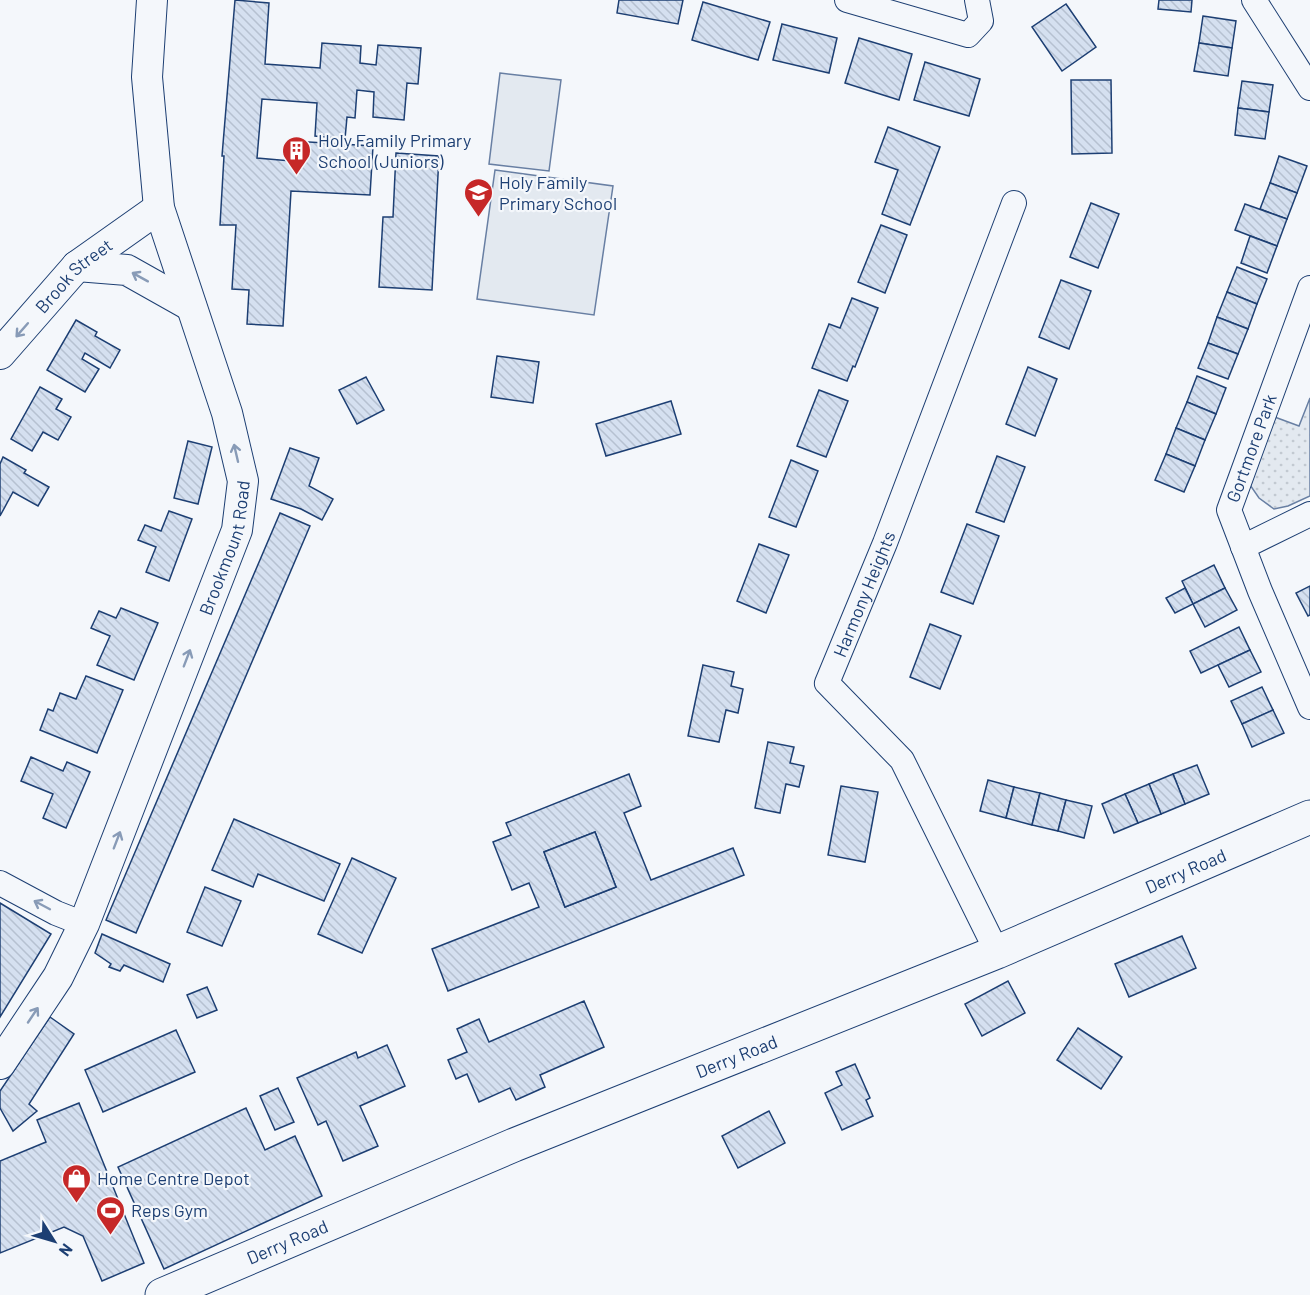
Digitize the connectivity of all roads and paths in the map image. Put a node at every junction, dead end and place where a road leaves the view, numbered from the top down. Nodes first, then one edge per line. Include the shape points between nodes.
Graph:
1 (152, 0) edge
2 (847, 0) edge
3 (977, 0) edge
4 (1254, 0) edge
5 (1310, 88) edge
6 (1014, 203) dead end
7 (159, 208) junction
8 (77, 266) junction
9 (1310, 288) edge
10 (191, 306) junction
11 (0, 354) edge
12 (1310, 514) edge
13 (1243, 547) junction
14 (1310, 707) edge
15 (1310, 817) edge
16 (0, 883) edge
17 (84, 924) junction
18 (997, 952) junction
19 (0, 1064) edge
20 (162, 1295) edge

1 - 7 street, Brookmount Road via 147,77
2 - 3 street via 968,35 981,21
4 - 5 street
6 - 18 street, Harmony Heights via 885,543 827,683 902,760
7 - 8 street, Brook Street
7 - 10 street, Brookmount Road
10 -> 8 street via 127,270
8 -> 11 street, Brook Street
9 - 13 street, Gortmore Park via 1229,510
17 -> 10 street, Brookmount Road via 237,530 243,481 227,413
12 - 13 street
13 - 14 street, Gortmore Park
15 - 18 main road, Derry Road
17 -> 16 street
19 -> 17 street, Brookmount Road via 58,977
18 - 20 main road, Derry Road via 514,1145

